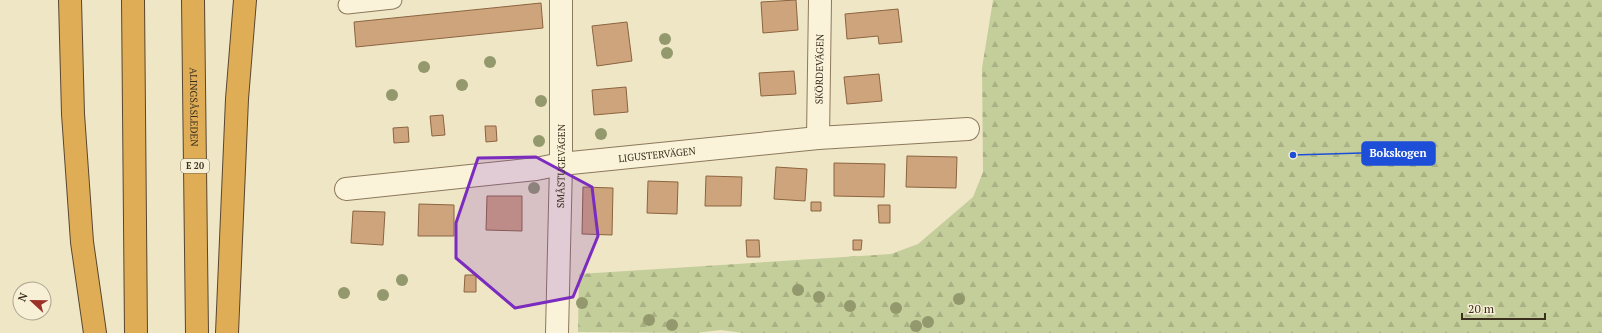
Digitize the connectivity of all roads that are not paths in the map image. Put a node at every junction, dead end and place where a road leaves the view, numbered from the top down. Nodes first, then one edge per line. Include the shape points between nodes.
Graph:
1 (70, 0) edge
2 (133, 0) edge
3 (193, 0) edge
4 (245, 0) edge
5 (393, 0) edge
6 (561, 0) edge
7 (820, 0) edge
8 (347, 5) dead end
9 (968, 129) dead end
10 (818, 138) junction
11 (561, 164) junction
12 (346, 189) dead end
13 (95, 333) edge
14 (136, 333) edge
15 (197, 333) edge
16 (227, 333) edge
17 (557, 333) edge

1 - 13 highway via 73,114 82,242
2 - 14 highway
3 - 15 highway, ALINGSÅSLEDEN / E 20
4 - 16 highway via 237,99
5 - 8 lane
6 - 11 street, SMÅSTUGEVÄGEN
7 - 10 street, SKÖRDEVÄGEN
9 - 10 street, LIGUSTERVÄGEN
10 - 11 street, LIGUSTERVÄGEN
11 - 12 street, LIGUSTERVÄGEN via 536,169
11 - 17 street, SMÅSTUGEVÄGEN

